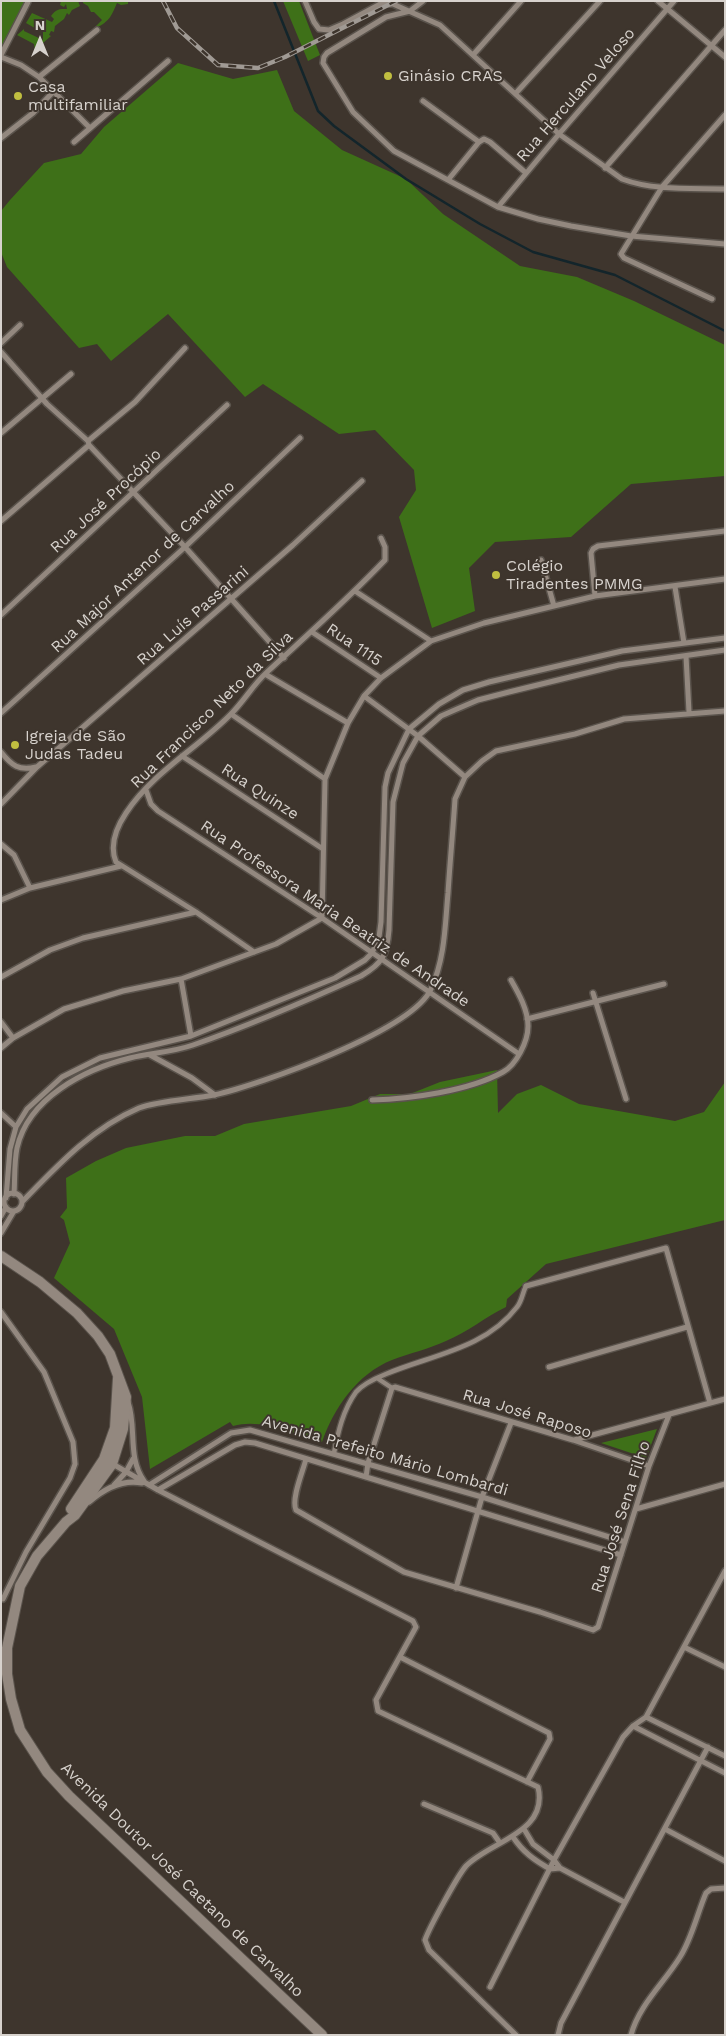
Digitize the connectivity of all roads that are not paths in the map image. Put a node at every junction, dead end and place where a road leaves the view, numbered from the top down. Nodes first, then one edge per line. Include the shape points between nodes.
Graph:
1 (305, 1) edge
2 (423, 1) edge
3 (521, 1) edge
4 (600, 1) edge
5 (658, 1) edge
6 (674, 1) edge
7 (28, 2) edge
8 (384, 3) edge
9 (667, 9) junction
10 (410, 11) junction
11 (97, 30) dead end
12 (725, 30) edge
13 (711, 45) junction
14 (473, 55) junction
15 (1, 56) edge
16 (725, 57) edge
17 (168, 61) dead end
18 (39, 77) junction
19 (54, 91) junction
20 (516, 93) junction
21 (423, 101) dead end
22 (725, 115) edge
23 (89, 128) junction
24 (559, 134) junction
25 (1, 138) edge
26 (74, 142) dead end
27 (479, 142) junction
28 (605, 168) junction
29 (526, 174) junction
30 (448, 180) junction
31 (662, 187) junction
32 (725, 189) edge
33 (498, 207) junction
34 (631, 236) junction
35 (725, 244) edge
36 (712, 299) dead end
37 (20, 325) dead end
38 (1, 343) edge
39 (185, 348) dead end
40 (1, 352) edge
41 (70, 374) dead end
42 (41, 397) junction
43 (227, 405) dead end
44 (1, 432) edge
45 (300, 438) dead end
46 (89, 443) junction
47 (362, 481) dead end
48 (133, 493) junction
49 (1, 521) edge
50 (725, 531) edge
51 (381, 538) dead end
52 (185, 547) junction
53 (541, 560) dead end
54 (725, 579) edge
55 (675, 587) junction
56 (354, 591) junction
57 (595, 596) junction
58 (232, 599) junction
59 (554, 606) junction
60 (1, 615) edge
61 (312, 632) junction
62 (725, 638) edge
63 (431, 641) junction
64 (684, 643) junction
65 (725, 650) edge
66 (686, 656) junction
67 (284, 658) junction
68 (265, 674) junction
69 (381, 678) junction
70 (364, 696) junction
71 (725, 711) edge
72 (690, 712) junction
73 (1, 713) edge
74 (231, 714) junction
75 (348, 723) junction
76 (408, 729) junction
77 (418, 736) junction
78 (1, 752) edge
79 (182, 756) junction
80 (36, 767) junction
81 (465, 777) junction
82 (325, 778) junction
83 (146, 790) junction
84 (1, 804) edge
85 (1, 844) edge
86 (323, 849) junction
87 (121, 866) junction
88 (30, 888) junction
89 (1, 900) edge
90 (196, 912) junction
91 (322, 918) junction
92 (254, 952) junction
93 (372, 953) junction
94 (382, 960) junction
95 (1, 977) edge
96 (181, 979) junction
97 (511, 980) dead end
98 (664, 984) dead end
99 (430, 992) junction
100 (593, 993) dead end
101 (595, 1001) junction
102 (527, 1019) junction
103 (1, 1022) edge
104 (191, 1036) junction
105 (13, 1038) junction
106 (1, 1048) edge
107 (150, 1054) junction
108 (519, 1054) junction
109 (215, 1095) junction
110 (626, 1099) dead end
111 (372, 1100) dead end
112 (1, 1113) edge
113 (16, 1127) junction
114 (14, 1194) junction
115 (6, 1198) junction
116 (22, 1202) junction
117 (6, 1207) junction
118 (14, 1211) junction
119 (1, 1216) edge
120 (1, 1233) edge
121 (1, 1256) edge
122 (526, 1286) joint
123 (1, 1312) edge
124 (687, 1327) junction
125 (549, 1367) dead end
126 (118, 1375) junction
127 (378, 1378) junction
128 (392, 1388) junction
129 (126, 1397) junction
130 (725, 1400) edge
131 (710, 1403) junction
132 (669, 1415) junction
133 (511, 1422) junction
134 (231, 1433) junction
135 (573, 1440) junction
136 (235, 1445) junction
137 (334, 1453) junction
138 (133, 1459) junction
139 (306, 1459) junction
140 (108, 1461) junction
141 (368, 1463) junction
142 (648, 1466) junction
143 (126, 1472) junction
144 (366, 1477) junction
145 (147, 1484) junction
146 (725, 1484) edge
147 (113, 1486) junction
148 (158, 1490) junction
149 (482, 1497) junction
150 (636, 1509) junction
151 (478, 1511) junction
152 (75, 1515) junction
153 (66, 1522) junction
154 (625, 1542) junction
155 (621, 1555) junction
156 (724, 1572) edge
157 (20, 1586) junction
158 (456, 1588) junction
159 (2, 1601) edge
160 (684, 1647) junction
161 (400, 1657) junction
162 (725, 1667) edge
163 (646, 1717) junction
164 (634, 1726) junction
165 (708, 1747) junction
166 (725, 1756) edge
167 (701, 1760) junction
168 (725, 1773) edge
169 (527, 1782) junction
170 (424, 1804) dead end
171 (524, 1829) junction
172 (665, 1830) junction
173 (512, 1836) junction
174 (500, 1843) junction
175 (554, 1860) junction
176 (725, 1861) edge
177 (560, 1868) junction
178 (550, 1869) junction
179 (725, 1888) edge
180 (624, 1902) junction
181 (490, 1987) dead end
182 (322, 2035) edge
183 (516, 2035) edge
184 (558, 2035) edge
185 (631, 2035) edge

1 - 8 street via 319,28 330,30
2 - 10 street
3 - 14 street
4 - 20 street
5 - 9 street
6 - 9 street, Rua Herculano Veloso
7 - 15 street
8 - 10 street
9 - 13 street
9 - 24 street, Rua Herculano Veloso
10 - 14 street via 440,25
10 - 30 street via 386,18 327,53 323,62 352,112 374,133 394,151
11 - 18 street
12 - 13 street
13 - 16 street
13 - 28 street
14 - 20 street
15 - 18 street
17 - 23 street
18 - 19 street
19 - 23 street
19 - 25 street via 33,113
20 - 24 street
21 - 27 street
22 - 31 street
23 - 26 street
24 - 28 street
24 - 29 street, Rua Herculano Veloso
27 - 29 street via 484,139 490,142
27 - 30 street
28 - 31 street via 631,182
29 - 33 street, Rua Herculano Veloso
30 - 33 street
31 - 32 street
31 - 34 street
33 - 34 street via 538,219
34 - 35 street
34 - 36 street via 621,254 624,258
37 - 38 street
39 - 46 street via 135,402
40 - 42 street
41 - 42 street
42 - 44 street
42 - 46 street
43 - 48 street, Rua José Procópio
45 - 52 street, Rua Major Antenor de Carvalho
46 - 48 street
46 - 49 street
47 - 58 street, Rua Luís Passarini
48 - 52 street
48 - 60 street, Rua José Procópio
50 - 57 street via 593,548
51 - 56 street, Rua Francisco Neto da Silva via 385,560
52 - 58 street
52 - 73 street, Rua Major Antenor de Carvalho
53 - 59 street
54 - 55 street
55 - 57 street
55 - 64 street
56 - 61 street, Rua Francisco Neto da Silva
56 - 63 street
57 - 59 street
58 - 67 street
58 - 80 street, Rua Luís Passarini
59 - 63 street via 484,623
61 - 67 street, Rua Francisco Neto da Silva
61 - 69 street, Rua 1115
62 - 64 street
63 - 69 street
64 - 76 street via 622,651 480,685 450,697
65 - 66 street
66 - 72 street
66 - 77 street via 619,666 478,700 441,716
67 - 68 street, Rua Francisco Neto da Silva
68 - 74 street, Rua Francisco Neto da Silva
68 - 75 street
69 - 70 street
70 - 75 street
70 - 76 street
71 - 72 street
72 - 81 street via 624,719 575,734 496,751
74 - 79 street, Rua Francisco Neto da Silva
74 - 82 street
75 - 82 street
76 - 77 street
76 - 93 street via 385,787 381,922
77 - 81 street
77 - 94 street via 403,763 393,802 389,930
78 - 80 street via 18,768
79 - 83 street, Rua Francisco Neto da Silva
79 - 86 street, Rua Quinze
80 - 84 street, Rua Luís Passarini
81 - 99 street via 454,799 445,935
82 - 86 street
83 - 87 street, Rua Francisco Neto da Silva via 126,812 113,841 114,856
83 - 91 street, Rua Professora Maria Beatriz de Andrade via 151,804 158,811
85 - 88 street via 14,855
86 - 91 street
87 - 88 street
87 - 90 street
88 - 89 street
90 - 92 street
90 - 95 street via 82,938 50,950
91 - 92 street via 276,944
91 - 93 street, Rua Professora Maria Beatriz de Andrade
92 - 96 street
93 - 94 street, Rua Professora Maria Beatriz de Andrade
93 - 104 street via 335,978
94 - 99 street, Rua Professora Maria Beatriz de Andrade
94 - 107 street via 361,976 264,1019 190,1046
96 - 104 street
96 - 105 street via 123,991 64,1009
97 - 102 street
98 - 101 street
99 - 108 street, Rua Professora Maria Beatriz de Andrade
99 - 109 street via 399,1020 352,1045 292,1070
100 - 101 street
101 - 102 street
101 - 110 street
102 - 108 street via 526,1038
103 - 105 street
104 - 113 street via 100,1058 80,1067 45,1091 27,1109
105 - 106 street
107 - 109 street
107 - 114 street via 94,1069 57,1091 37,1110 17,1147
108 - 111 street via 514,1064 504,1072 462,1087 421,1096
109 - 116 street via 141,1108 100,1129
112 - 113 street
113 - 115 street via 10,1149
114 - 115 street
114 - 116 street via 20,1196
115 - 117 street
116 - 118 street
117 - 118 street
117 - 119 street
118 - 120 street
121 - 126 main road, Avenida Doutor José Caetano de Carvalho via 40,1282 77,1313 110,1354
122 - 124 street via 666,1248
122 - 127 street via 518,1307 490,1334
123 - 159 street via 44,1372 73,1442 75,1458 70,1478 26,1552
124 - 125 street
124 - 131 street
126 - 129 main road, Avenida Doutor José Caetano de Carvalho
126 - 140 main road, Avenida Doutor José Caetano de Carvalho via 115,1428
127 - 128 street
127 - 137 street via 357,1391 339,1428
128 - 133 street, Rua José Raposo via 398,1386
128 - 141 street
129 - 138 street via 131,1411
129 - 140 main road, Avenida Doutor José Caetano de Carvalho via 123,1429
130 - 131 street
131 - 132 street
132 - 135 street
132 - 142 street, Rua José Sena Filho
133 - 135 street, Rua José Raposo
133 - 149 street
134 - 136 street
134 - 137 street, Avenida Prefeito Mário Lombardi via 250,1430
134 - 145 street, Avenida Prefeito Mário Lombardi
135 - 142 street, Rua José Raposo
136 - 139 street, Avenida Prefeito Mário Lombardi via 255,1443
136 - 148 street, Avenida Prefeito Mário Lombardi
137 - 141 street, Avenida Prefeito Mário Lombardi
138 - 143 street
138 - 145 street
139 - 144 street, Avenida Prefeito Mário Lombardi
139 - 158 street via 294,1506 296,1510 404,1572
140 - 143 street
140 - 152 main road, Avenida Doutor José Caetano de Carvalho
140 - 153 main road, Avenida Doutor José Caetano de Carvalho via 69,1513
141 - 144 street
141 - 149 street, Avenida Prefeito Mário Lombardi
142 - 150 street, Rua José Sena Filho
143 - 145 street
143 - 147 street
144 - 151 street, Avenida Prefeito Mário Lombardi
145 - 147 street via 128,1482
145 - 148 street
146 - 150 street
147 - 152 street
148 - 161 street via 413,1622 416,1627
149 - 151 street
149 - 154 street, Avenida Prefeito Mário Lombardi
150 - 154 street, Rua José Sena Filho
151 - 155 street, Avenida Prefeito Mário Lombardi
151 - 158 street
152 - 153 main road, Avenida Doutor José Caetano de Carvalho
153 - 157 main road, Avenida Doutor José Caetano de Carvalho via 37,1556
154 - 155 street, Rua José Sena Filho
155 - 158 street, Rua José Sena Filho via 598,1626 593,1630
156 - 160 street
157 - 159 street
157 - 182 main road, Avenida Doutor José Caetano de Carvalho via 7,1648 7,1674 20,1730 38,1760 69,1796
160 - 162 street
160 - 163 street
161 - 169 street via 549,1733 550,1739
161 - 169 street via 376,1700 378,1711
163 - 164 street
163 - 165 street
164 - 167 street
164 - 175 street via 623,1737
165 - 166 street
165 - 167 street
167 - 168 street
167 - 172 street
169 - 171 street via 538,1787 540,1798
170 - 174 street via 493,1833
171 - 173 street
171 - 175 street via 533,1844
172 - 176 street
172 - 180 street
173 - 174 street
173 - 178 street via 526,1854
174 - 183 street via 464,1868 425,1940 429,1950
175 - 177 street
175 - 178 street
177 - 178 street
177 - 180 street
178 - 181 street
179 - 185 street via 711,1889 706,1894 682,1955 649,1999
180 - 184 street via 561,2023

